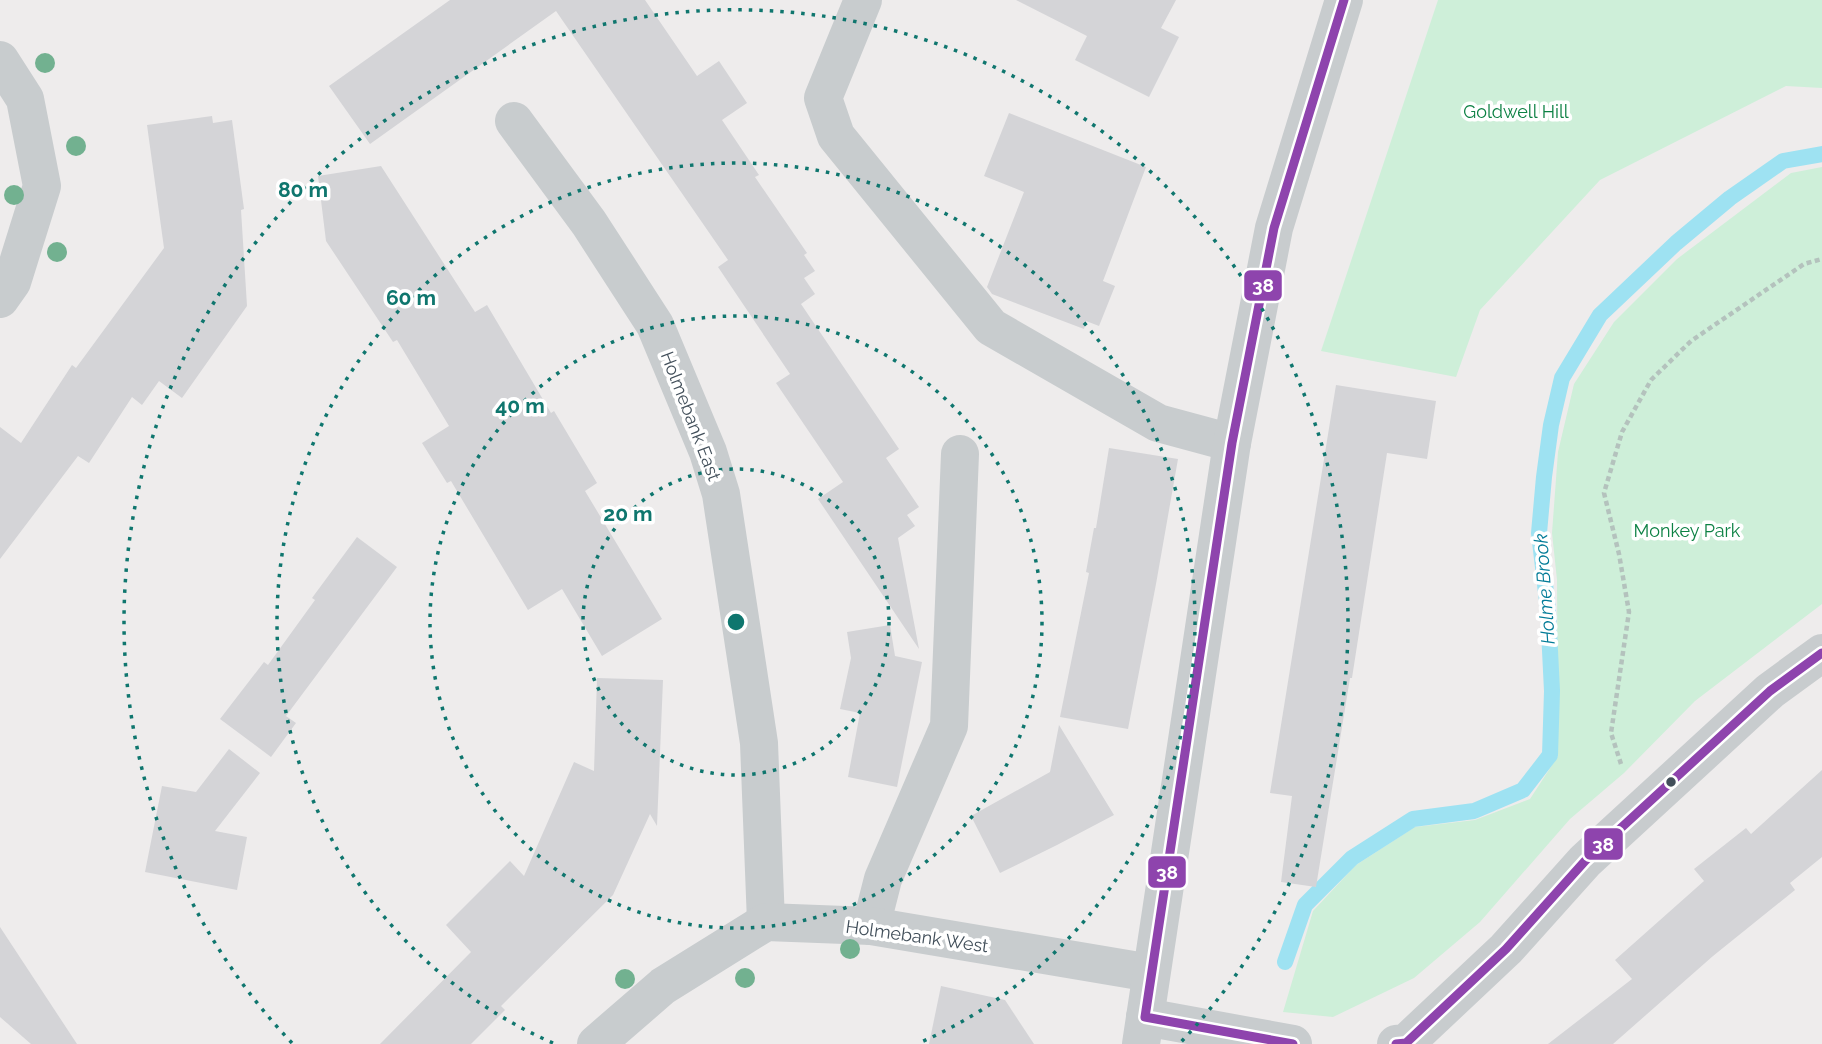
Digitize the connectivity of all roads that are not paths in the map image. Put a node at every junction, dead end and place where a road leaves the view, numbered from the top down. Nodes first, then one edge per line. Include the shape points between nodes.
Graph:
1 (863, 0) edge
2 (1344, 0) edge
3 (0, 60) edge
4 (514, 121) dead end
5 (0, 299) edge
6 (1232, 443) junction
7 (961, 454) dead end
8 (1822, 653) edge
9 (766, 922) junction
10 (871, 926) junction
11 (1151, 973) junction
12 (1143, 1031) edge
13 (596, 1044) edge
14 (1293, 1044) edge
15 (1403, 1044) edge

1 - 6 street via 823,98 836,136 991,327 1158,424
2 - 6 street via 1274,228
3 - 5 street via 25,99 42,186 12,282
4 - 9 street, Holmebank East via 589,223 655,325 708,452 721,494 759,743
6 - 11 street
7 - 10 street via 949,726 883,879
8 - 15 street via 1770,691 1585,861 1506,949
9 - 10 street, Holmebank West
9 - 13 street via 663,986
10 - 11 street, Holmebank West
11 - 12 street
12 - 14 street

